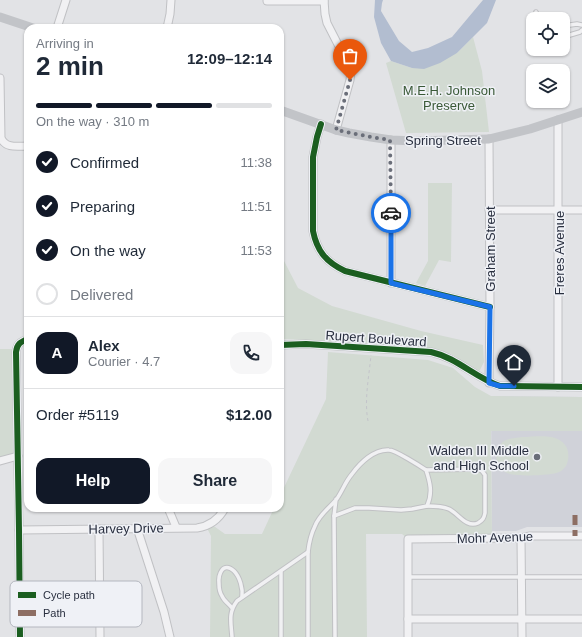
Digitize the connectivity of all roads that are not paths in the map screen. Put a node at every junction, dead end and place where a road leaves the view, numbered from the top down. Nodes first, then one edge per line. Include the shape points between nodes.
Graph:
1 (66, 0) edge
2 (171, 0) edge
3 (267, 1) dead end
4 (324, 1) edge
5 (0, 17) edge
6 (58, 24) edge
7 (168, 24) edge
8 (24, 25) edge
9 (570, 25) joint
10 (582, 25) edge
11 (582, 30) edge
12 (574, 34) junction
13 (570, 35) edge
14 (0, 78) edge
15 (284, 111) edge
16 (582, 112) edge
17 (558, 120) junction
18 (321, 124) junction
19 (336, 130) junction
20 (489, 139) junction
21 (390, 140) junction
22 (24, 146) edge
23 (489, 210) junction
24 (559, 210) junction
25 (582, 210) edge
26 (391, 283) junction
27 (490, 307) junction
28 (24, 341) edge
29 (284, 345) edge
30 (489, 383) junction
31 (558, 386) junction
32 (582, 387) edge
33 (18, 456) junction
34 (0, 461) edge
35 (426, 470) junction
36 (336, 499) junction
37 (427, 506) junction
38 (170, 512) edge
39 (223, 512) edge
40 (334, 516) junction
41 (137, 528) junction
42 (176, 528) junction
43 (99, 529) junction
44 (19, 530) junction
45 (582, 536) edge
46 (521, 538) junction
47 (308, 552) junction
48 (280, 572) junction
49 (408, 577) junction
50 (521, 577) junction
51 (582, 577) edge
52 (19, 581) edge
53 (99, 581) edge
54 (242, 597) junction
55 (232, 608) junction
56 (408, 619) junction
57 (522, 619) junction
58 (582, 619) edge
59 (20, 627) edge
60 (100, 627) edge
61 (20, 637) edge
62 (100, 637) edge
63 (170, 637) edge
64 (232, 637) edge
65 (281, 637) edge
66 (308, 637) edge
67 (335, 637) edge
68 (408, 637) edge
69 (522, 637) edge

1 - 6 street
2 - 7 street
3 - 4 street
4 - 19 street via 325,18 351,72
5 - 8 main road
9 - 10 lane
9 - 12 lane
11 - 12 lane
12 - 13 lane
14 - 22 street via 1,138 6,145
15 - 18 main road, Spring Street
16 - 17 main road, Spring Street
17 - 20 main road, Spring Street
17 - 24 street, Freres Avenue
18 - 19 main road, Spring Street
18 - 26 street via 312,166 313,231 318,247 327,260 337,268
19 - 21 main road, Spring Street
20 - 21 main road, Spring Street
20 - 23 street, Graham Street
21 - 26 street
23 - 24 street
23 - 27 street, Graham Street
24 - 25 street
24 - 31 street, Freres Avenue
26 - 27 street
27 - 30 street, Graham Street
28 - 33 street via 17,347 16,352
29 - 30 street, Rupert Boulevard via 431,352 443,355
30 - 31 street, Rupert Boulevard via 500,386
31 - 32 street, Rupert Boulevard
33 - 34 street
33 - 44 street
35 - 36 lane via 390,450 375,452 351,474
35 - 37 lane via 431,488
35 - 37 lane via 478,469 485,475 485,513 481,521 469,524 448,509
36 - 40 lane
36 - 47 lane via 315,525
37 - 40 lane via 401,510 356,508
38 - 42 street
39 - 42 street, Harvey Drive via 215,521 203,527
40 - 67 lane
41 - 42 street, Harvey Drive
41 - 43 street, Harvey Drive
41 - 63 street
43 - 44 street, Harvey Drive
43 - 53 street
44 - 52 street
45 - 46 street, Mohr Avenue
46 - 49 street, Mohr Avenue via 408,539
46 - 50 street
47 - 48 lane
47 - 66 lane
48 - 54 lane
48 - 65 lane
49 - 50 lane
49 - 56 street
50 - 51 lane
50 - 57 street
54 - 55 lane
54 - 55 lane via 238,577 233,570 224,568 218,577 219,586 221,595
55 - 64 lane
56 - 57 street
56 - 68 street
57 - 58 street
57 - 69 street
59 - 61 street
60 - 62 street

